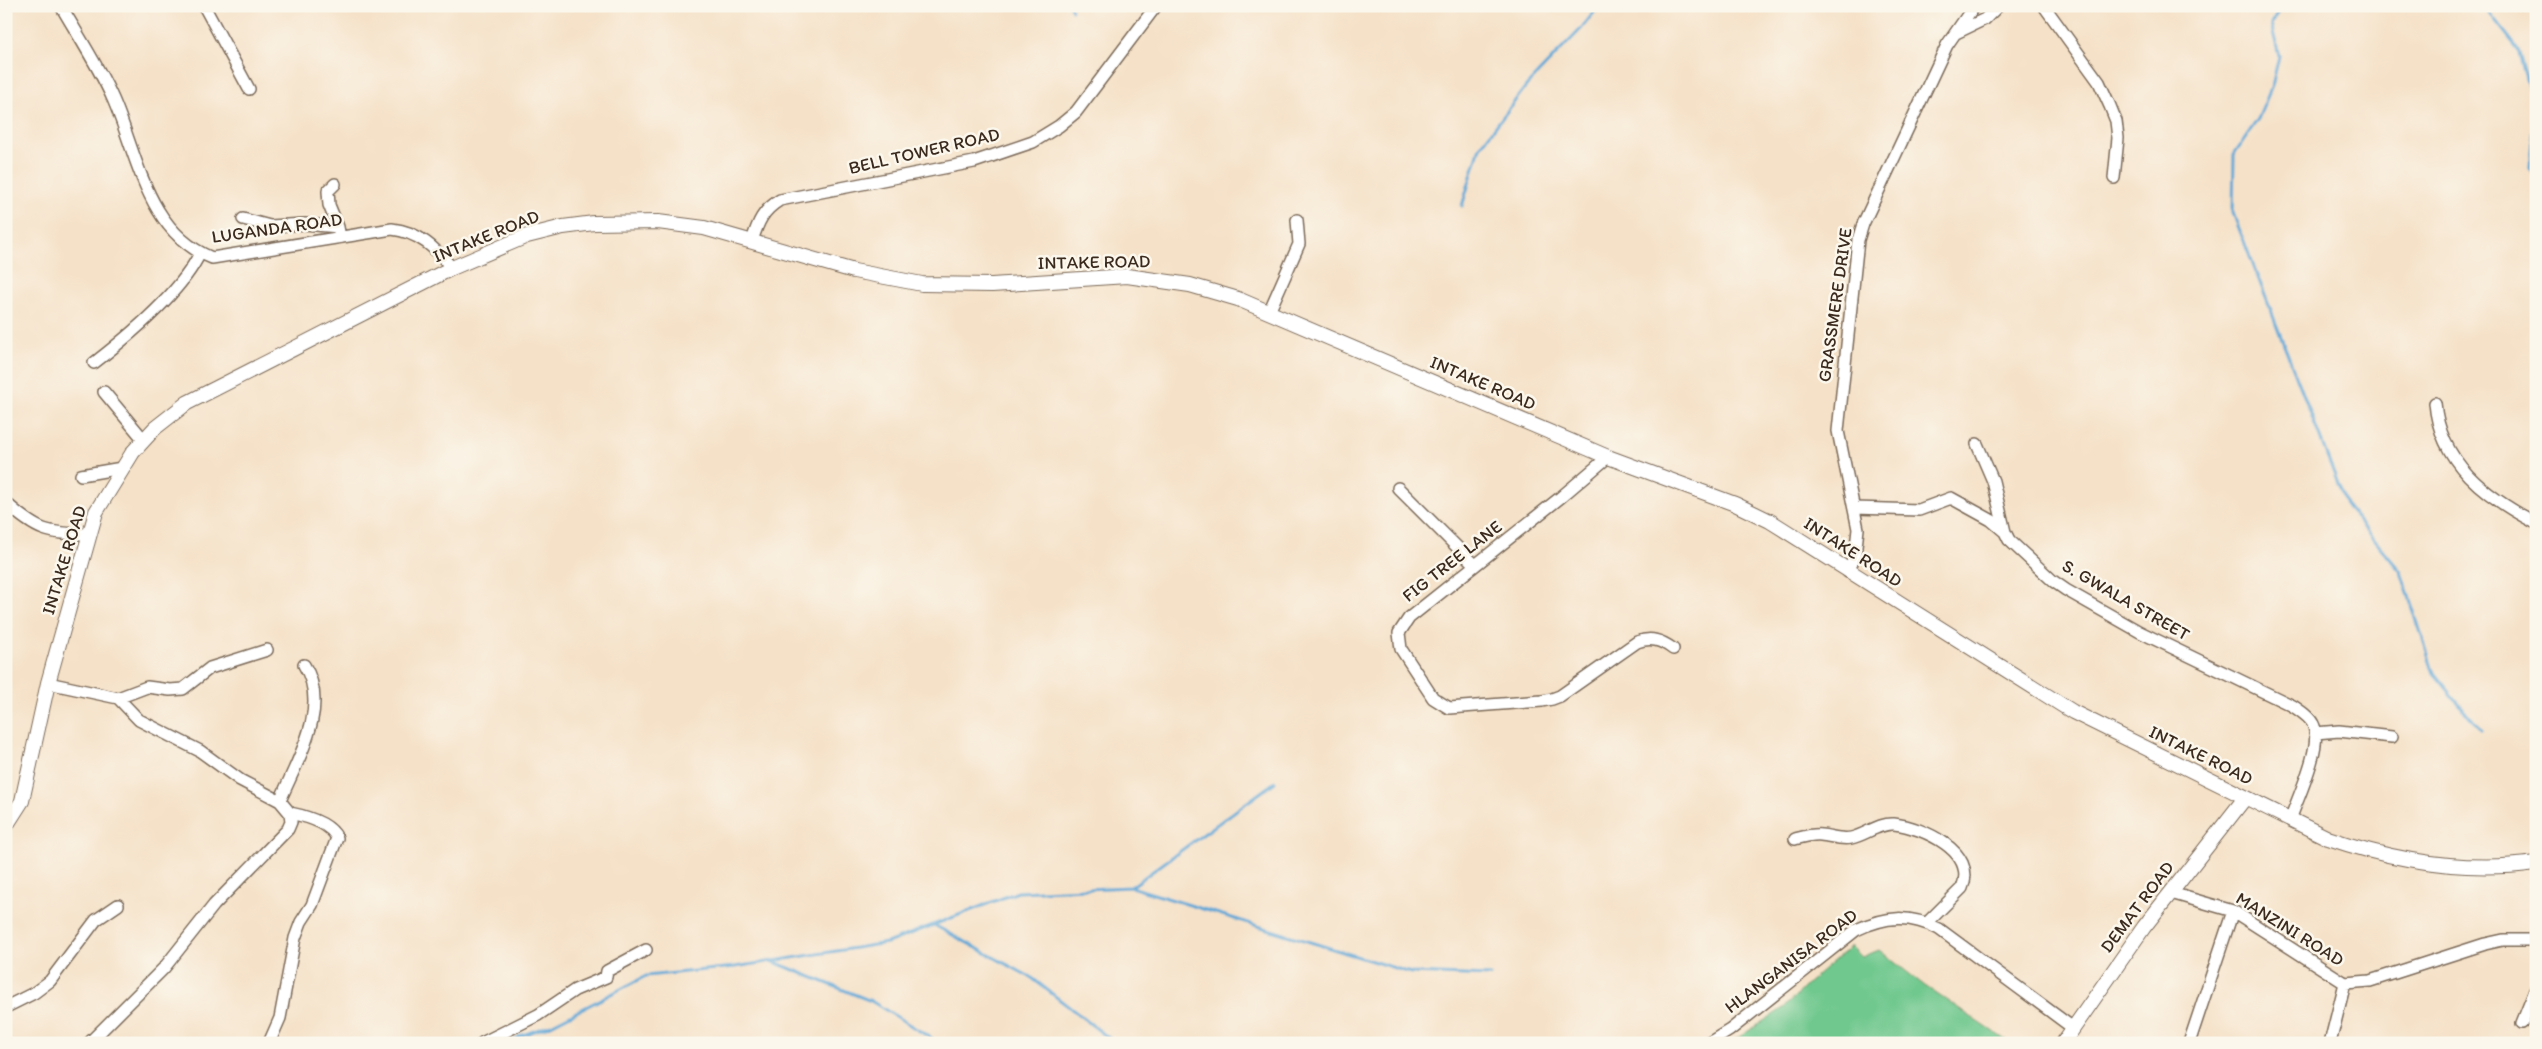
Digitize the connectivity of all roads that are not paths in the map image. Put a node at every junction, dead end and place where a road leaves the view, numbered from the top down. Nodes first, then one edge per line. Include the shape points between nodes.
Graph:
1 (61, 6) edge
2 (204, 6) edge
3 (1156, 6) edge
4 (1974, 6) edge
5 (1998, 6) edge
6 (2044, 6) edge
7 (1955, 34) junction
8 (249, 89) dead end
9 (2114, 178) dead end
10 (335, 184) dead end
11 (243, 219) dead end
12 (1297, 220) dead end
13 (339, 232) junction
14 (752, 241) junction
15 (200, 253) junction
16 (452, 268) junction
17 (1268, 312) junction
18 (94, 362) dead end
19 (104, 392) dead end
20 (2435, 403) dead end
21 (144, 440) junction
22 (1976, 444) dead end
23 (1608, 456) junction
24 (122, 468) junction
25 (81, 475) dead end
26 (1398, 488) dead end
27 (6, 503) edge
28 (1855, 508) junction
29 (2536, 524) edge
30 (2005, 532) junction
31 (89, 534) junction
32 (1475, 565) junction
33 (1848, 572) junction
34 (1673, 649) dead end
35 (267, 650) dead end
36 (304, 665) dead end
37 (48, 683) junction
38 (118, 698) junction
39 (2315, 733) junction
40 (2392, 737) dead end
41 (2245, 798) junction
42 (280, 801) junction
43 (290, 813) junction
44 (2290, 820) junction
45 (6, 826) edge
46 (1794, 839) dead end
47 (2536, 863) edge
48 (2171, 893) junction
49 (118, 905) dead end
50 (2233, 912) junction
51 (1927, 923) junction
52 (2536, 940) edge
53 (646, 950) dead end
54 (2345, 983) junction
55 (2536, 988) edge
56 (6, 1007) edge
57 (2522, 1023) dead end
58 (2073, 1028) junction
59 (89, 1043) edge
60 (269, 1043) edge
61 (482, 1043) edge
62 (1709, 1043) edge
63 (2063, 1043) edge
64 (2189, 1043) edge
65 (2330, 1043) edge

1 - 15 street, LUGANDA ROAD via 112,97 149,195 175,232
2 - 8 street
3 - 14 street, BELL TOWER ROAD via 1076,112 1039,138 974,162 780,200 762,214
4 - 7 street, GRASSMERE DRIVE
5 - 7 street via 1985,19
6 - 9 street via 2099,82 2110,106 2118,138
7 - 28 street, GRASSMERE DRIVE via 1939,61 1862,224 1858,240 1838,431
10 - 13 street via 328,191 329,205 337,219
11 - 13 street via 270,226 305,224
12 - 17 street via 1299,244
13 - 15 street, LUGANDA ROAD via 212,258
13 - 16 street, LUGANDA ROAD via 407,231 429,244
14 - 16 street, INTAKE ROAD via 704,228 658,222 594,223 527,236
14 - 17 street, INTAKE ROAD via 854,271 922,284 992,285 1143,277 1211,290
15 - 18 street via 189,272 154,311
16 - 21 street, INTAKE ROAD via 186,403
17 - 23 street, INTAKE ROAD
19 - 21 street
20 - 29 street via 2437,424 2444,443 2463,469 2510,509
21 - 24 street, INTAKE ROAD
22 - 30 street, S. GWALA STREET via 1993,481
23 - 32 street, FIG TREE LANE
23 - 33 street, INTAKE ROAD via 1770,521
24 - 25 street
24 - 31 street, INTAKE ROAD via 96,512
26 - 32 street
27 - 31 street via 37,528 64,534
28 - 30 street via 1919,510 1951,498 1991,520
28 - 33 street, GRASSMERE DRIVE via 1858,544
30 - 39 street, S. GWALA STREET via 2034,564 2066,590 2140,632 2293,706 2310,720
31 - 37 street, INTAKE ROAD
32 - 34 street, FIG TREE LANE via 1409,618 1399,633 1400,649 1433,698 1443,706 1458,709 1542,701 1560,696 1642,640 1657,640
33 - 41 street, INTAKE ROAD via 2073,712
35 - 38 street via 210,668 183,689 147,687
36 - 42 street via 311,676 314,699 309,732
37 - 38 street
37 - 45 street, INTAKE ROAD via 22,801
38 - 42 street via 139,720 153,729 200,751 240,780
39 - 40 street via 2339,731
39 - 44 street via 2312,758
41 - 44 street, INTAKE ROAD
41 - 48 street, DEMAT ROAD
42 - 43 street
43 - 59 street via 292,822 288,829 214,905 164,968
43 - 60 street via 330,829 337,838 312,905 295,938 280,1018
44 - 47 street, INTAKE ROAD via 2328,838 2399,859 2478,866
46 - 51 street via 1822,835 1853,838 1887,824 1916,829 1938,840 1962,859 1965,882
48 - 50 street, MANZINI ROAD
48 - 58 street, DEMAT ROAD
49 - 56 street via 96,920 50,981
50 - 54 street, MANZINI ROAD
50 - 64 street
51 - 58 street, HLANGANISA ROAD via 1972,952
51 - 62 street, HLANGANISA ROAD via 1902,917 1888,918 1856,930
52 - 54 street, MANZINI ROAD via 2510,939 2485,944 2370,982
53 - 61 street via 607,972 606,977 575,990 538,1015
54 - 65 street
55 - 57 street
58 - 63 street, DEMAT ROAD

